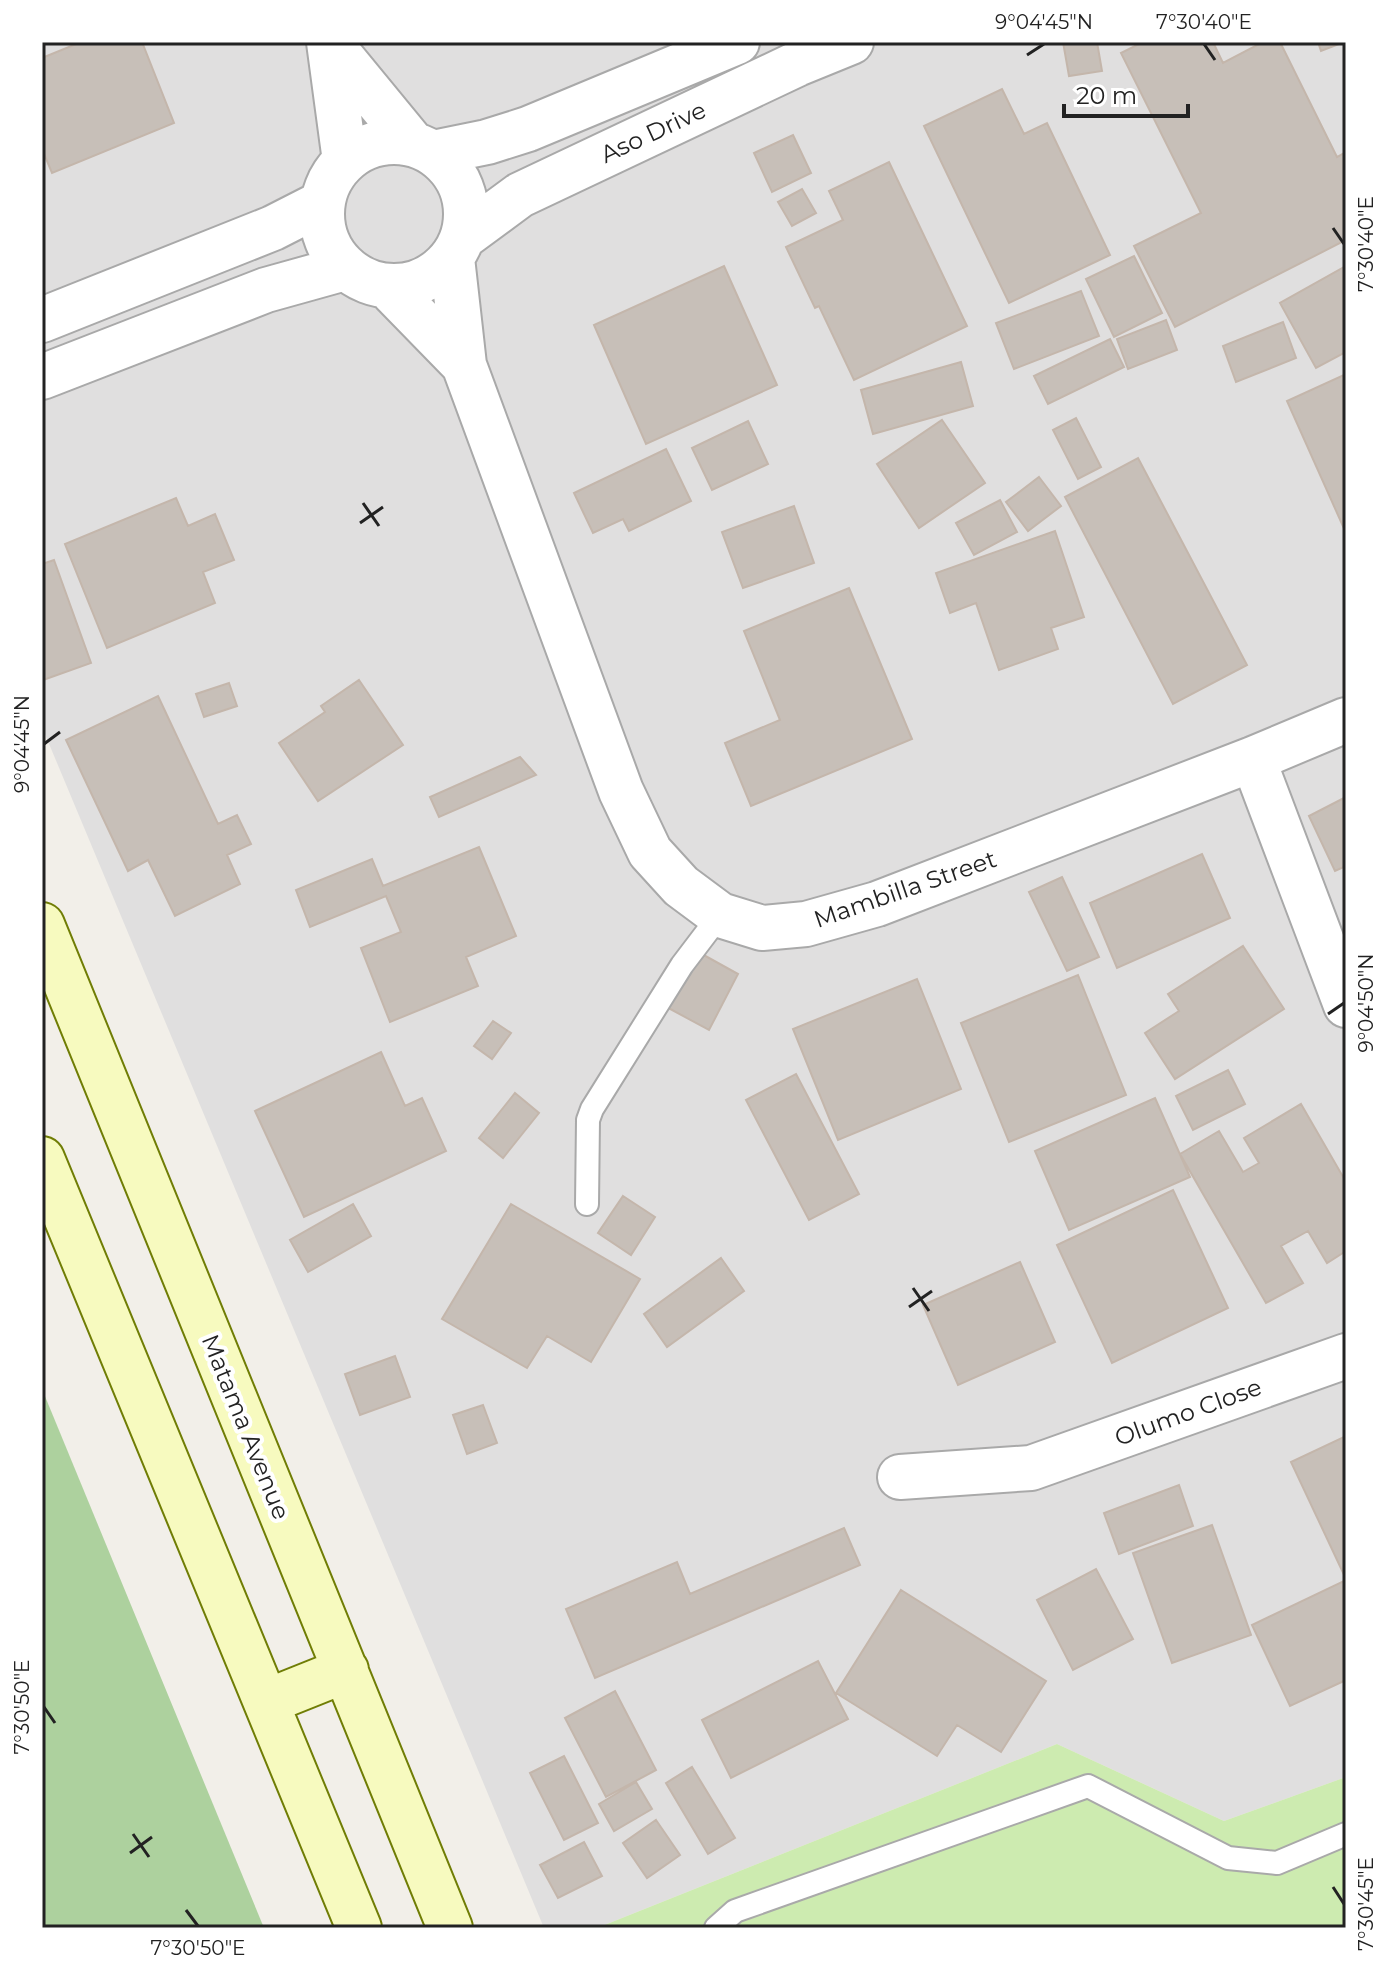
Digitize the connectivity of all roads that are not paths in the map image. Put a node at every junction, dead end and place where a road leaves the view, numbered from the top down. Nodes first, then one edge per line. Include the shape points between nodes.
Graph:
1 (737, 42) edge
2 (851, 42) edge
3 (422, 148) junction
4 (345, 161) junction
5 (322, 203) junction
6 (458, 248) junction
7 (345, 268) junction
8 (388, 287) junction
9 (42, 320) edge
10 (464, 365) junction
11 (42, 377) edge
12 (1346, 720) edge
13 (1253, 759) junction
14 (720, 915) junction
15 (42, 925) edge
16 (1346, 1005) edge
17 (42, 1159) edge
18 (587, 1204) dead end
19 (1346, 1356) edge
20 (900, 1477) dead end
21 (346, 1670) junction
22 (266, 1702) junction
23 (1346, 1834) edge
24 (359, 1928) edge
25 (450, 1928) edge
26 (716, 1928) edge

1 - 3 street, Aso Drive via 528,129 487,142
2 - 6 street, Aso Drive via 520,195
3 - 4 street via 387,142
3 - 4 street via 329,42
3 - 6 street via 451,169 463,190 467,213
4 - 5 street via 330,180
5 - 7 street via 330,249
5 - 9 street via 273,228
6 - 8 street via 434,275 412,285
6 - 10 street
7 - 8 street
7 - 11 street via 266,290
8 - 10 street
10 - 14 street, Mambilla Street via 632,815 650,852 681,886
12 - 13 street, Mambilla Street
13 - 14 street, Mambilla Street via 863,908 806,924 762,928
13 - 16 street
14 - 18 lane via 682,965 592,1109
15 - 21 main road, Matama Avenue
17 - 22 main road
19 - 20 street, Olumo Close via 1031,1468
21 - 22 main road
21 - 25 main road, Matama Avenue
22 - 24 main road
23 - 26 lane via 1277,1863 1228,1858 1088,1786 735,1911

